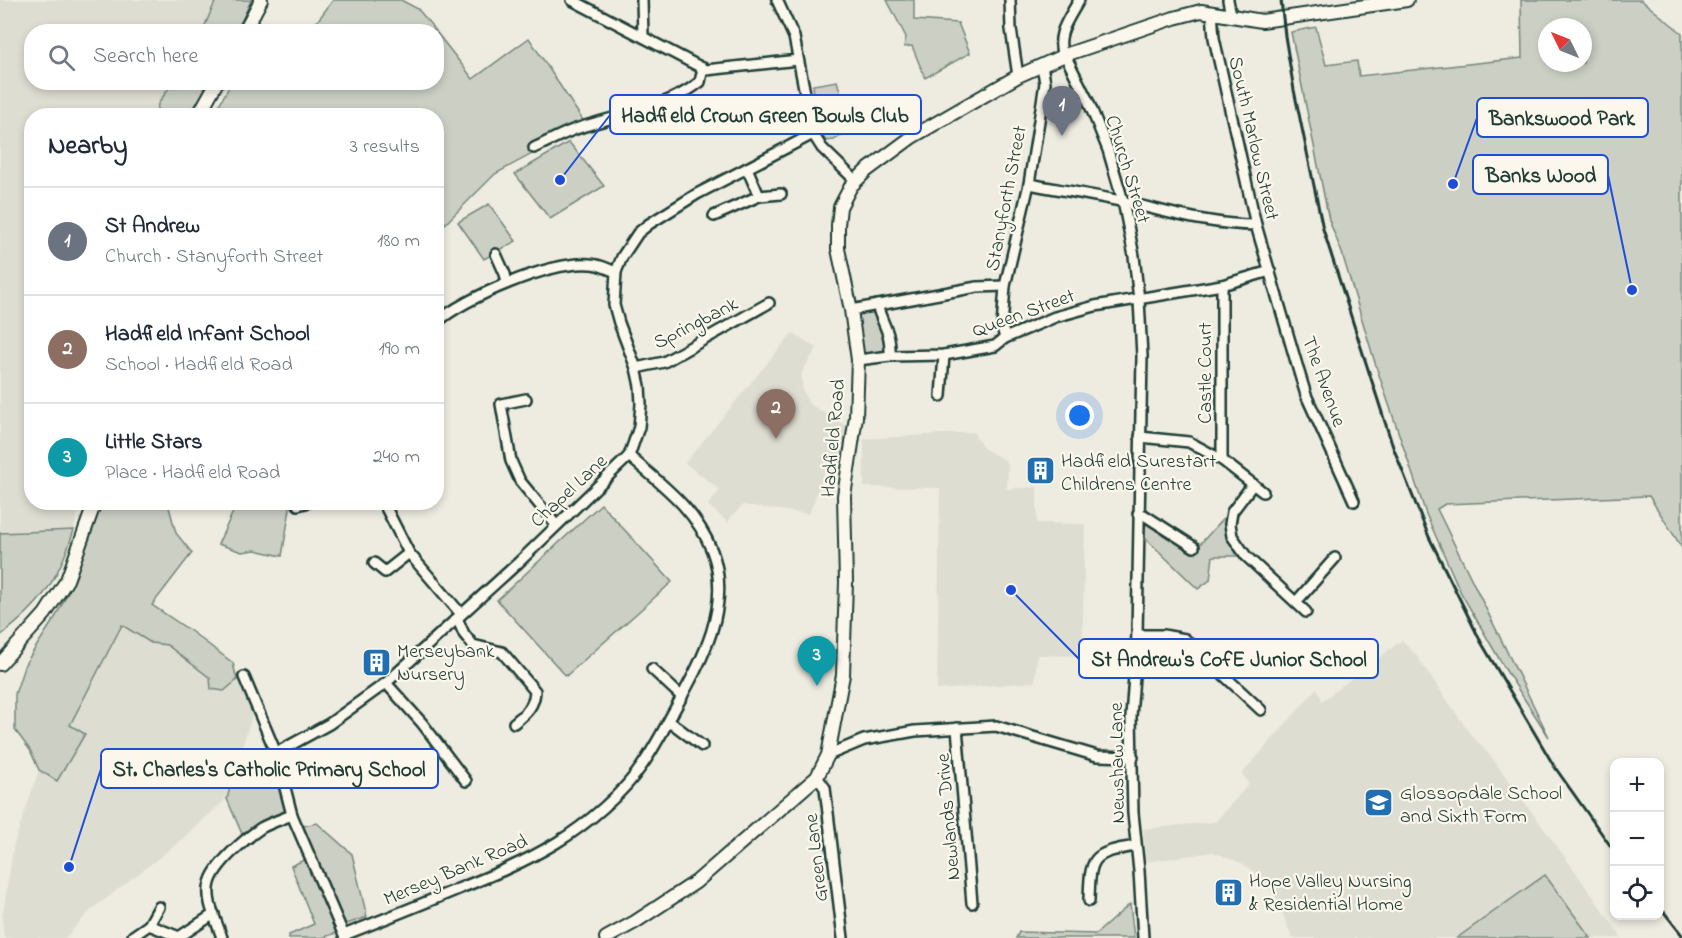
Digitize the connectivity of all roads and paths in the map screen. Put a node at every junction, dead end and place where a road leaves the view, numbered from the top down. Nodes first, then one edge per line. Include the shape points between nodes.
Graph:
1 (261, 0) edge
2 (572, 0) edge
3 (642, 0) edge
4 (777, 0) edge
5 (1010, 0) edge
6 (1079, 0) edge
7 (1228, 0) edge
8 (1407, 0) edge
9 (1212, 12) junction
10 (1231, 15) junction
11 (248, 24) edge
12 (643, 36) junction
13 (1064, 55) junction
14 (798, 60) junction
15 (1041, 65) junction
16 (705, 69) junction
17 (1018, 76) junction
18 (213, 90) edge
19 (202, 108) edge
20 (813, 135) junction
21 (534, 148) dead end
22 (747, 168) junction
23 (855, 180) junction
24 (1029, 184) junction
25 (781, 194) dead end
26 (759, 196) junction
27 (1123, 201) junction
28 (714, 216) dead end
29 (1256, 225) junction
30 (496, 254) dead end
31 (1270, 271) junction
32 (616, 272) junction
33 (507, 283) junction
34 (1222, 285) junction
35 (1005, 286) junction
36 (1138, 300) junction
37 (769, 303) dead end
38 (877, 305) junction
39 (851, 310) junction
40 (444, 318) edge
41 (1005, 338) junction
42 (944, 355) junction
43 (890, 356) junction
44 (858, 360) junction
45 (636, 368) junction
46 (941, 396) dead end
47 (526, 399) dead end
48 (1140, 436) junction
49 (629, 456) junction
50 (1222, 460) junction
51 (1253, 484) junction
52 (1263, 492) dead end
53 (1354, 501) dead end
54 (92, 510) edge
55 (387, 510) edge
56 (1138, 514) junction
57 (556, 525) junction
58 (1194, 547) dead end
59 (409, 553) junction
60 (1335, 558) dead end
61 (374, 563) dead end
62 (1296, 602) junction
63 (1306, 612) dead end
64 (459, 616) junction
65 (1137, 635) junction
66 (23, 637) junction
67 (0, 651) edge
68 (0, 664) edge
69 (652, 669) dead end
70 (244, 676) dead end
71 (386, 683) junction
72 (682, 697) junction
73 (1261, 710) dead end
74 (669, 721) junction
75 (514, 723) dead end
76 (957, 728) junction
77 (702, 746) dead end
78 (276, 753) junction
79 (828, 755) junction
80 (1133, 757) junction
81 (817, 777) junction
82 (466, 781) dead end
83 (292, 815) junction
84 (1136, 846) junction
85 (1089, 902) dead end
86 (972, 903) dead end
87 (159, 907) dead end
88 (214, 914) junction
89 (149, 925) junction
90 (133, 936) dead end
91 (344, 937) edge
92 (222, 938) edge
93 (606, 938) edge
94 (843, 938) edge
95 (1143, 938) edge

1 - 11 street
2 - 12 street
3 - 12 street
4 - 14 street via 794,37
5 - 17 street
6 - 13 street via 1061,34 1059,42
7 - 10 street
8 - 10 street, Hadfield Road via 1262,21
9 - 10 street, Hadfield Road
9 - 13 street, Hadfield Road via 1174,18
9 - 29 street, South Marlow Street via 1214,38
12 - 16 street
13 - 15 street, Hadfield Road
13 - 27 street, Church Street via 1108,150
14 - 16 street
14 - 20 street
15 - 17 street, Hadfield Road
15 - 24 street, Stanyforth Street via 1045,83
16 - 21 street via 700,82 691,90 639,111 571,130
17 - 23 street, Hadfield Road via 912,137
18 - 19 street
20 - 22 street, Chapel Lane
20 - 23 street
22 - 26 street
22 - 32 street, Chapel Lane via 649,224 629,244
23 - 39 street, Hadfield Road via 843,199 838,225 838,249
24 - 27 street
24 - 35 street, Stanyforth Street
25 - 26 street
26 - 28 street
27 - 29 street via 1209,222
27 - 36 street, Church Street
29 - 31 street, South Marlow Street
30 - 33 street
31 - 34 street, Queen Street
31 - 53 street, The Avenue via 1306,395
32 - 33 street via 591,264 567,265
32 - 45 street, Chapel Lane via 614,305
33 - 40 street
34 - 36 street, Queen Street
34 - 50 street, Castle Court
35 - 38 street via 977,287
35 - 41 street, Stanyforth Street
36 - 41 street, Queen Street via 1055,317
36 - 48 street, Newshaw Lane via 1142,356
37 - 45 street, Springbank via 664,362
38 - 39 street
38 - 43 street via 891,341
39 - 44 street, Hadfield Road
41 - 42 street, Queen Street via 995,346
42 - 43 street, Queen Street
42 - 46 street
43 - 44 street, Queen Street
44 - 79 street, Hadfield Road via 856,417 844,496 843,675
45 - 49 street, Chapel Lane via 640,386 639,427
47 - 57 street via 501,404 511,460 520,481
48 - 50 street via 1189,442
48 - 56 street, Newshaw Lane
49 - 57 street, Chapel Lane
49 - 72 street, Mersey Bank Road via 687,507 713,553 719,582 717,614 705,653
50 - 51 street
51 - 52 street
51 - 62 street via 1232,512 1232,536 1246,556
54 - 66 street via 67,580 45,614
55 - 59 street
56 - 58 street via 1144,514
56 - 65 street, Newshaw Lane
57 - 64 street, Chapel Lane
59 - 61 street via 385,572
59 - 64 street
60 - 62 street
62 - 63 street
64 - 71 street, Chapel Lane
64 - 75 street via 464,634 473,645 502,652 535,691 528,712
65 - 73 street via 1185,639
65 - 80 street, Newshaw Lane via 1131,717
66 - 67 street
66 - 68 street
69 - 72 street
70 - 78 street
71 - 78 street, Chapel Lane via 330,724
71 - 82 street
72 - 74 street, Mersey Bank Road
74 - 77 street
74 - 91 street, Mersey Bank Road via 643,765 616,795 558,842 514,867
76 - 79 street, Newlands Drive via 864,740
76 - 80 street, Newlands Drive via 996,726 1097,756
76 - 86 street, Newlands Drive
78 - 83 street
79 - 81 street, Hadfield Road
80 - 84 street, Newshaw Lane
81 - 93 street, Hadfield Road via 696,882
81 - 94 street, Green Lane via 825,788
83 - 88 street via 263,827 217,869 210,884
83 - 91 street
84 - 85 street via 1101,854 1094,861 1089,872
84 - 95 street, Newshaw Lane
87 - 89 street
88 - 89 street via 179,937
88 - 92 street
89 - 90 street

